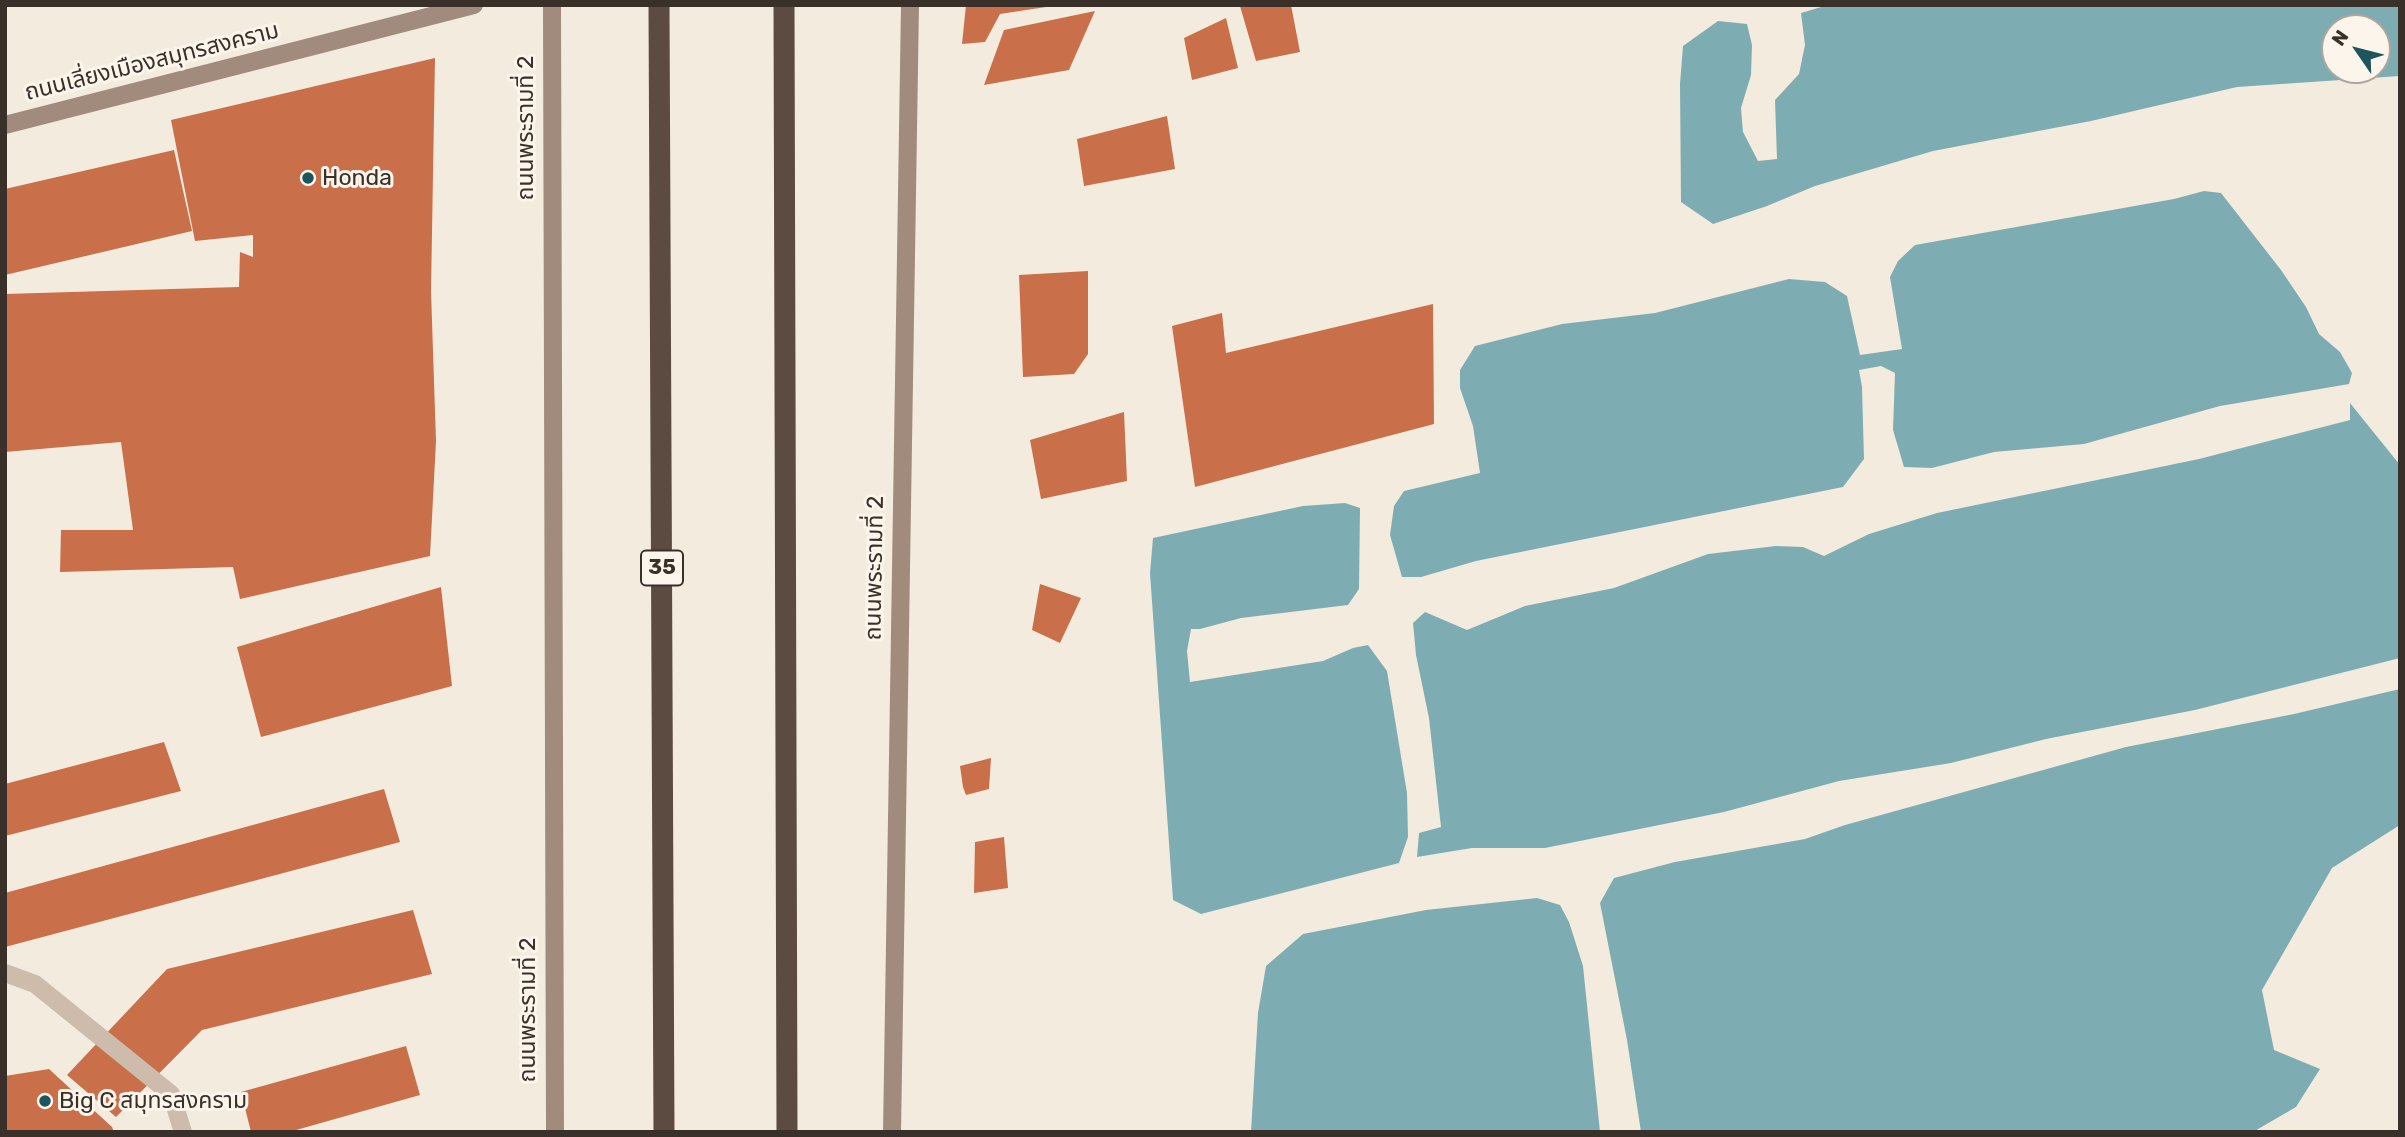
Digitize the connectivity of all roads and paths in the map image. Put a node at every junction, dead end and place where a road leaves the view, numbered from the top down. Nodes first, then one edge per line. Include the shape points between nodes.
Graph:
1 (474, 5) edge
2 (552, 5) edge
3 (660, 5) edge
4 (784, 5) edge
5 (910, 5) edge
6 (5, 125) edge
7 (5, 973) edge
8 (183, 1132) edge
9 (555, 1132) edge
10 (664, 1132) edge
11 (787, 1132) edge
12 (892, 1132) edge

1 - 6 main road, ถนนเลี่ยงเมืองสมุทรสงคราม
2 - 9 main road, ถนนพระรามที่ 2
3 - 10 highway, 35
4 - 11 highway
5 - 12 main road, ถนนพระรามที่ 2
7 - 8 lane via 35,984 171,1094

